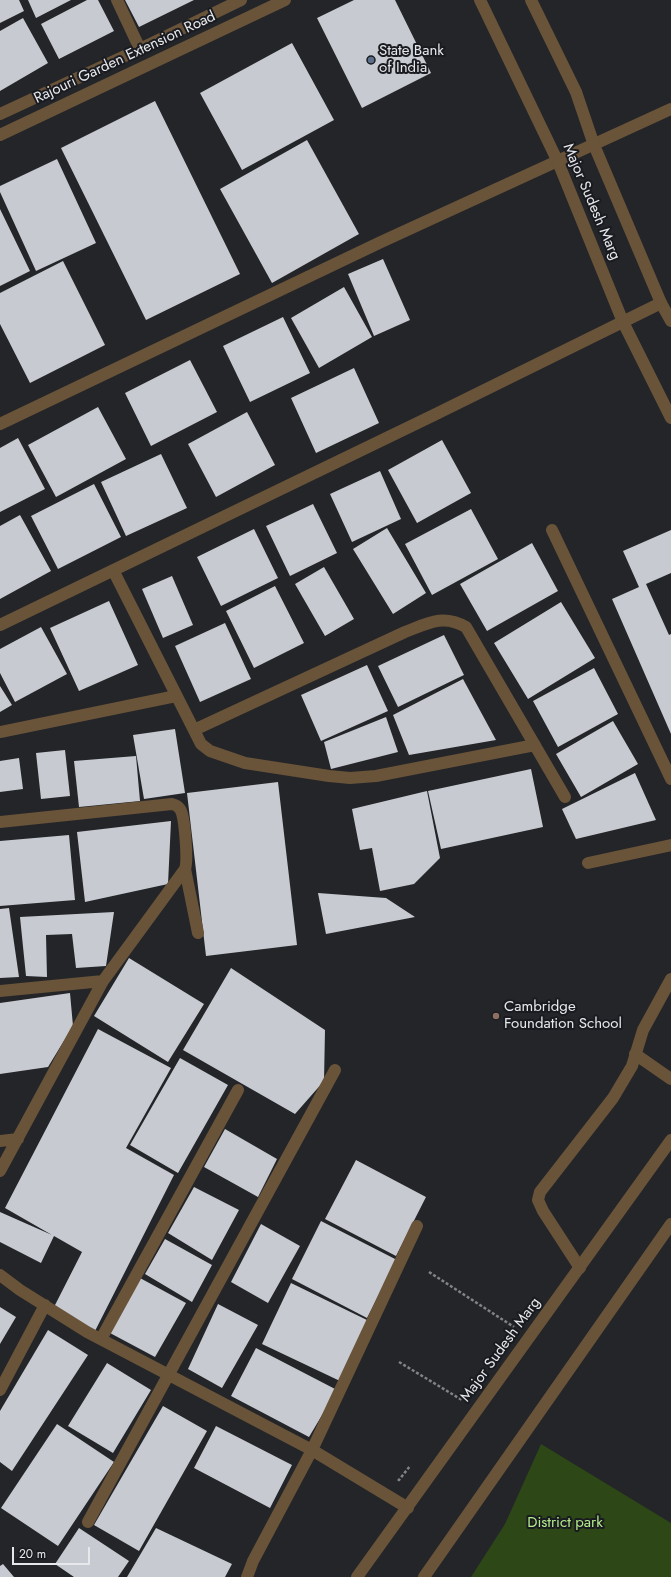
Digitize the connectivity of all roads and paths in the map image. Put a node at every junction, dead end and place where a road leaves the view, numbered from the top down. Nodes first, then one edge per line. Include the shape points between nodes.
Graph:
1 (117, 0) edge
2 (241, 0) edge
3 (285, 0) edge
4 (480, 0) edge
5 (531, 0) edge
6 (140, 49) junction
7 (671, 109) edge
8 (0, 114) edge
9 (0, 135) edge
10 (594, 144) junction
11 (558, 162) junction
12 (661, 303) junction
13 (623, 322) junction
14 (671, 322) edge
15 (671, 418) edge
16 (0, 424) edge
17 (552, 530) dead end
18 (113, 570) junction
19 (0, 625) edge
20 (176, 696) junction
21 (194, 730) junction
22 (0, 732) edge
23 (535, 745) junction
24 (671, 779) edge
25 (565, 797) dead end
26 (0, 822) edge
27 (671, 845) edge
28 (588, 863) dead end
29 (185, 869) junction
30 (198, 932) dead end
31 (671, 979) edge
32 (104, 981) junction
33 (0, 991) edge
34 (635, 1054) junction
35 (335, 1070) dead end
36 (671, 1079) edge
37 (238, 1090) dead end
38 (18, 1139) junction
39 (671, 1140) edge
40 (0, 1141) edge
41 (0, 1171) edge
42 (671, 1224) edge
43 (416, 1226) dead end
44 (580, 1268) junction
45 (429, 1272) dead end
46 (0, 1275) edge
47 (45, 1305) junction
48 (509, 1333) dead end
49 (101, 1339) junction
50 (399, 1362) dead end
51 (168, 1374) junction
52 (0, 1390) edge
53 (466, 1394) dead end
54 (462, 1400) junction
55 (457, 1406) dead end
56 (312, 1450) junction
57 (414, 1462) dead end
58 (393, 1476) dead end
59 (408, 1508) junction
60 (88, 1522) dead end
61 (247, 1577) edge
62 (357, 1577) edge
63 (424, 1577) edge

1 - 6 street
2 - 6 street, Rajouri Garden Extension Road
3 - 9 street, Rajouri Garden Extension Road
4 - 11 street, Major Sudesh Marg
5 - 10 street, Major Sudesh Marg via 576,92
6 - 8 street, Rajouri Garden Extension Road
7 - 10 street
10 - 11 street
10 - 12 street, Major Sudesh Marg
11 - 13 street, Major Sudesh Marg
11 - 16 street via 381,242
12 - 13 street
12 - 14 street, Major Sudesh Marg
13 - 15 street, Major Sudesh Marg
13 - 18 street
17 - 24 street
18 - 19 street
18 - 20 street
20 - 21 street
20 - 22 street
21 - 23 street via 201,744 210,751 245,763 350,778 376,776
21 - 23 street via 405,632 434,621 446,620 466,627
23 - 25 street
26 - 29 street via 176,805 181,811 188,858
27 - 28 street
29 - 30 street
29 - 32 street
31 - 34 street via 643,1030
32 - 33 street
32 - 38 street
34 - 36 street
34 - 44 street via 632,1066 612,1098 540,1192 538,1200 543,1211
35 - 51 street
37 - 49 street
38 - 40 street
38 - 41 street
39 - 44 street, Major Sudesh Marg
42 - 63 street
43 - 56 street
44 - 59 street, Major Sudesh Marg
45 - 48 path via 514,1327
46 - 47 street
47 - 49 street
47 - 52 street
49 - 51 street
50 - 54 path
51 - 56 street
51 - 60 street
53 - 54 path
54 - 55 path
56 - 59 street
56 - 61 street
57 - 58 path via 399,1480
59 - 62 street, Major Sudesh Marg

